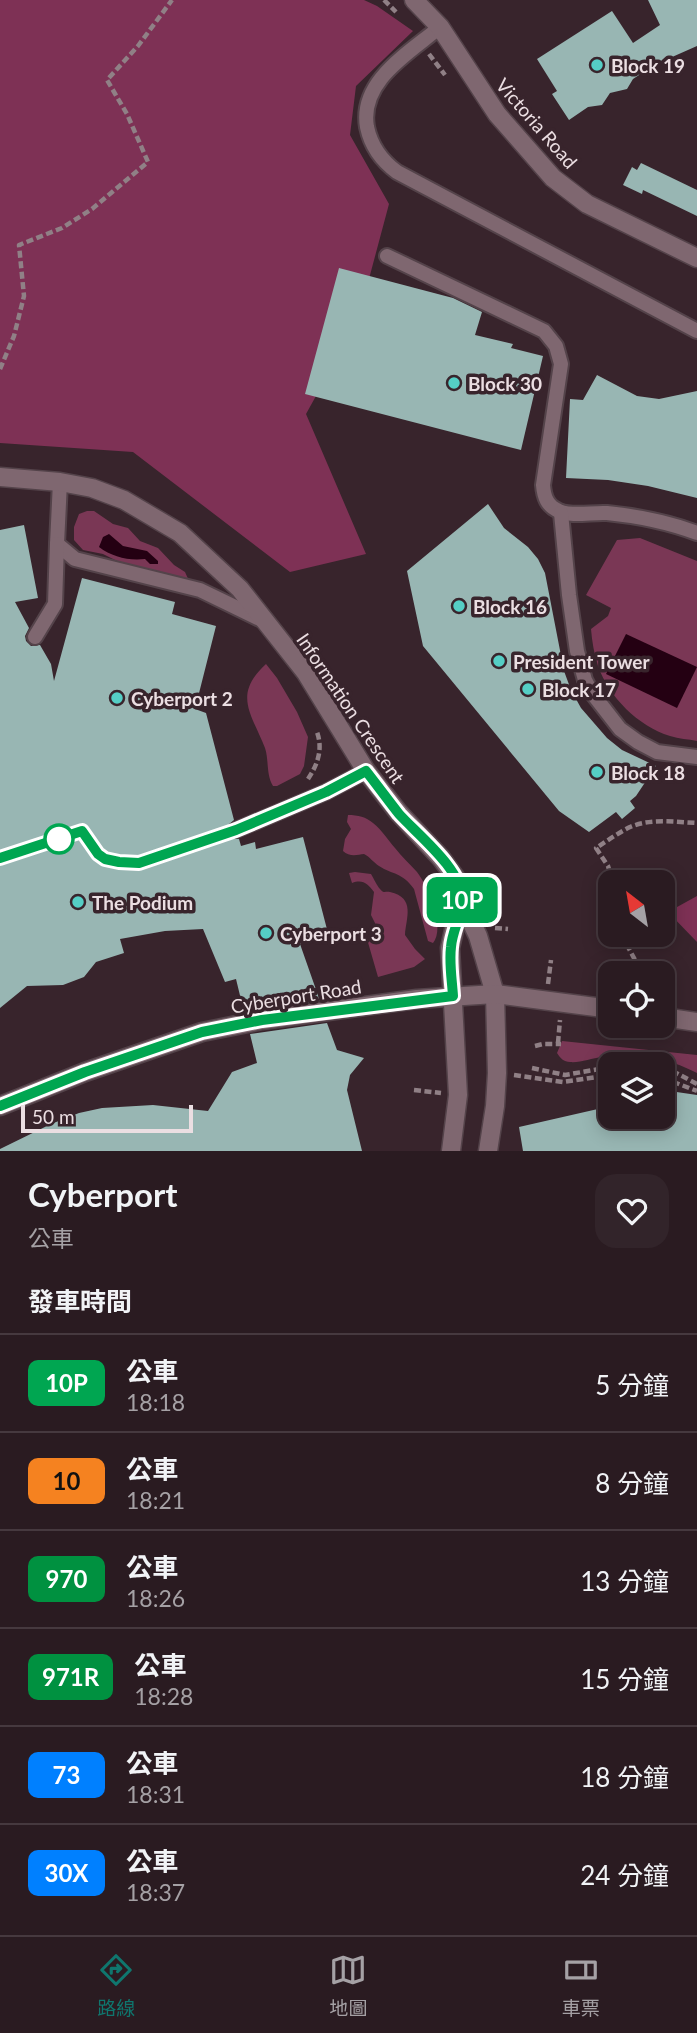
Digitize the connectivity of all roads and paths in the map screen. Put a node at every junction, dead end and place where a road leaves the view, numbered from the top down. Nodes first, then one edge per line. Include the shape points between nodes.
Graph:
1 (172, 0) edge
2 (414, 0) edge
3 (440, 27) junction
4 (387, 256) dead end
5 (697, 258) edge
6 (697, 331) edge
7 (0, 369) edge
8 (0, 477) edge
9 (60, 482) junction
10 (561, 513) junction
11 (697, 533) edge
12 (57, 544) junction
13 (265, 622) junction
14 (35, 637) dead end
15 (313, 723) dead end
16 (697, 757) edge
17 (366, 771) junction
18 (302, 783) dead end
19 (697, 823) edge
20 (236, 830) dead end
21 (609, 870) edge
22 (462, 902) junction
23 (495, 994) junction
24 (453, 996) junction
25 (598, 1007) edge
26 (675, 1019) edge
27 (697, 1022) edge
28 (561, 1044) dead end
29 (535, 1046) dead end
30 (532, 1068) dead end
31 (598, 1069) edge
32 (675, 1072) edge
33 (533, 1077) dead end
34 (598, 1077) edge
35 (675, 1083) edge
36 (697, 1084) edge
37 (697, 1091) edge
38 (0, 1106) edge
39 (451, 1151) edge
40 (488, 1151) edge

1 - 7 path via 107,80 148,162 92,209 62,228 19,245 24,296
2 - 3 street, Victoria Road
3 - 5 street, Victoria Road via 497,114 554,178 587,205
3 - 6 lane via 376,84 368,100 369,135 380,156 409,178
4 - 10 lane via 544,331 556,346 561,364 543,485 544,497
8 - 9 street, Information Crescent
9 - 12 lane
9 - 13 street, Information Crescent via 124,500 180,533 240,589
10 - 11 lane via 634,516
10 - 16 lane via 577,651 592,693 620,729 638,742 657,752
12 - 13 lane via 75,559 200,590
12 - 14 lane via 55,604
13 - 17 street, Information Crescent via 306,673
15 - 18 path via 320,740 319,759
17 - 20 lane
17 - 22 street, Information Crescent via 456,877
19 - 21 path via 654,821 629,828 596,848
22 - 23 street, Information Crescent via 478,936
22 - 24 street via 450,948
23 - 24 street, Cyberport Road
23 - 25 street, Cyberport Road
23 - 40 street, Information Crescent via 496,1084
24 - 38 street, Cyberport Road via 202,1032
24 - 39 street via 458,1095
26 - 27 street
28 - 29 path
30 - 31 path via 565,1075
32 - 36 path
33 - 34 path via 564,1082
35 - 37 path

